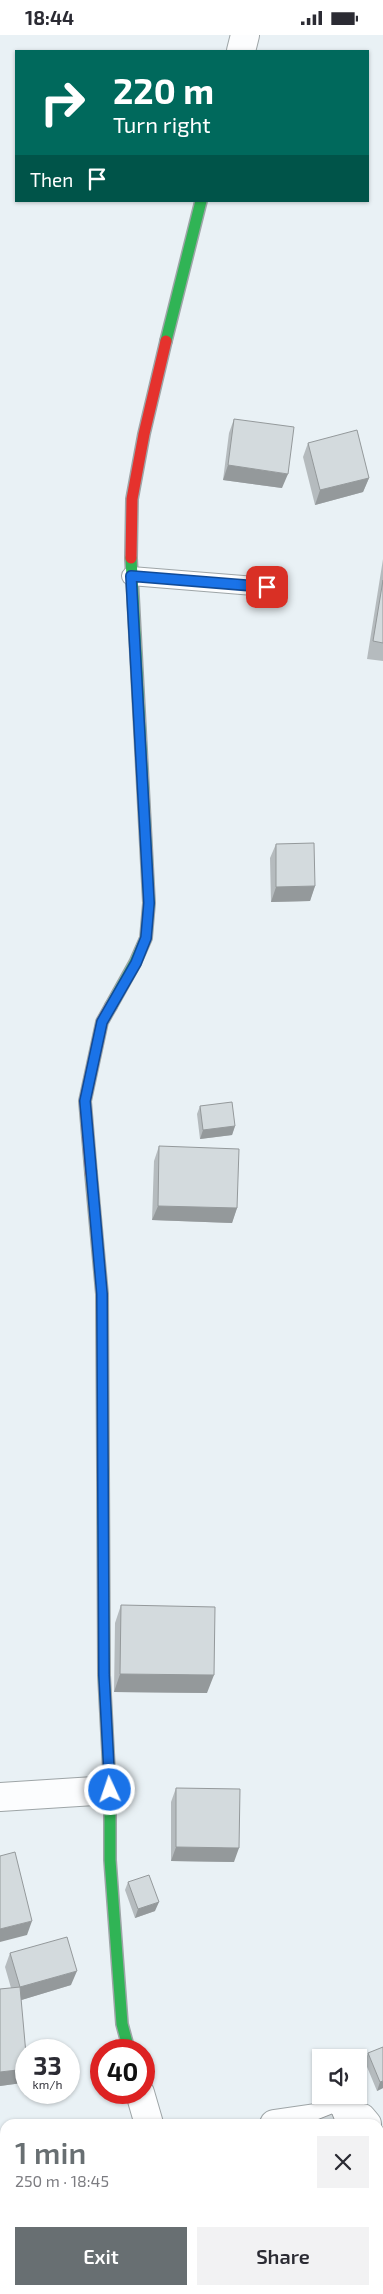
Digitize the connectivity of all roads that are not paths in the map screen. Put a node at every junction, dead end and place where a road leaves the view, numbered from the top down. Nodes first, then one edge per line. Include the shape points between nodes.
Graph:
1 (245, 35) edge
2 (241, 50) edge
3 (201, 202) edge
4 (131, 576) junction
5 (267, 587) dead end
6 (110, 1790) junction
7 (0, 1797) edge
8 (125, 2039) edge
9 (143, 2104) edge
10 (148, 2119) edge
11 (308, 2119) edge
12 (363, 2119) edge

1 - 2 street
3 - 4 street via 144,434 132,499
4 - 5 lane
4 - 6 street via 149,903 146,938 136,963 102,1022 85,1101 102,1294 104,1675
6 - 7 street
6 - 8 street via 110,1860
9 - 10 street
11 - 12 street via 336,2115

